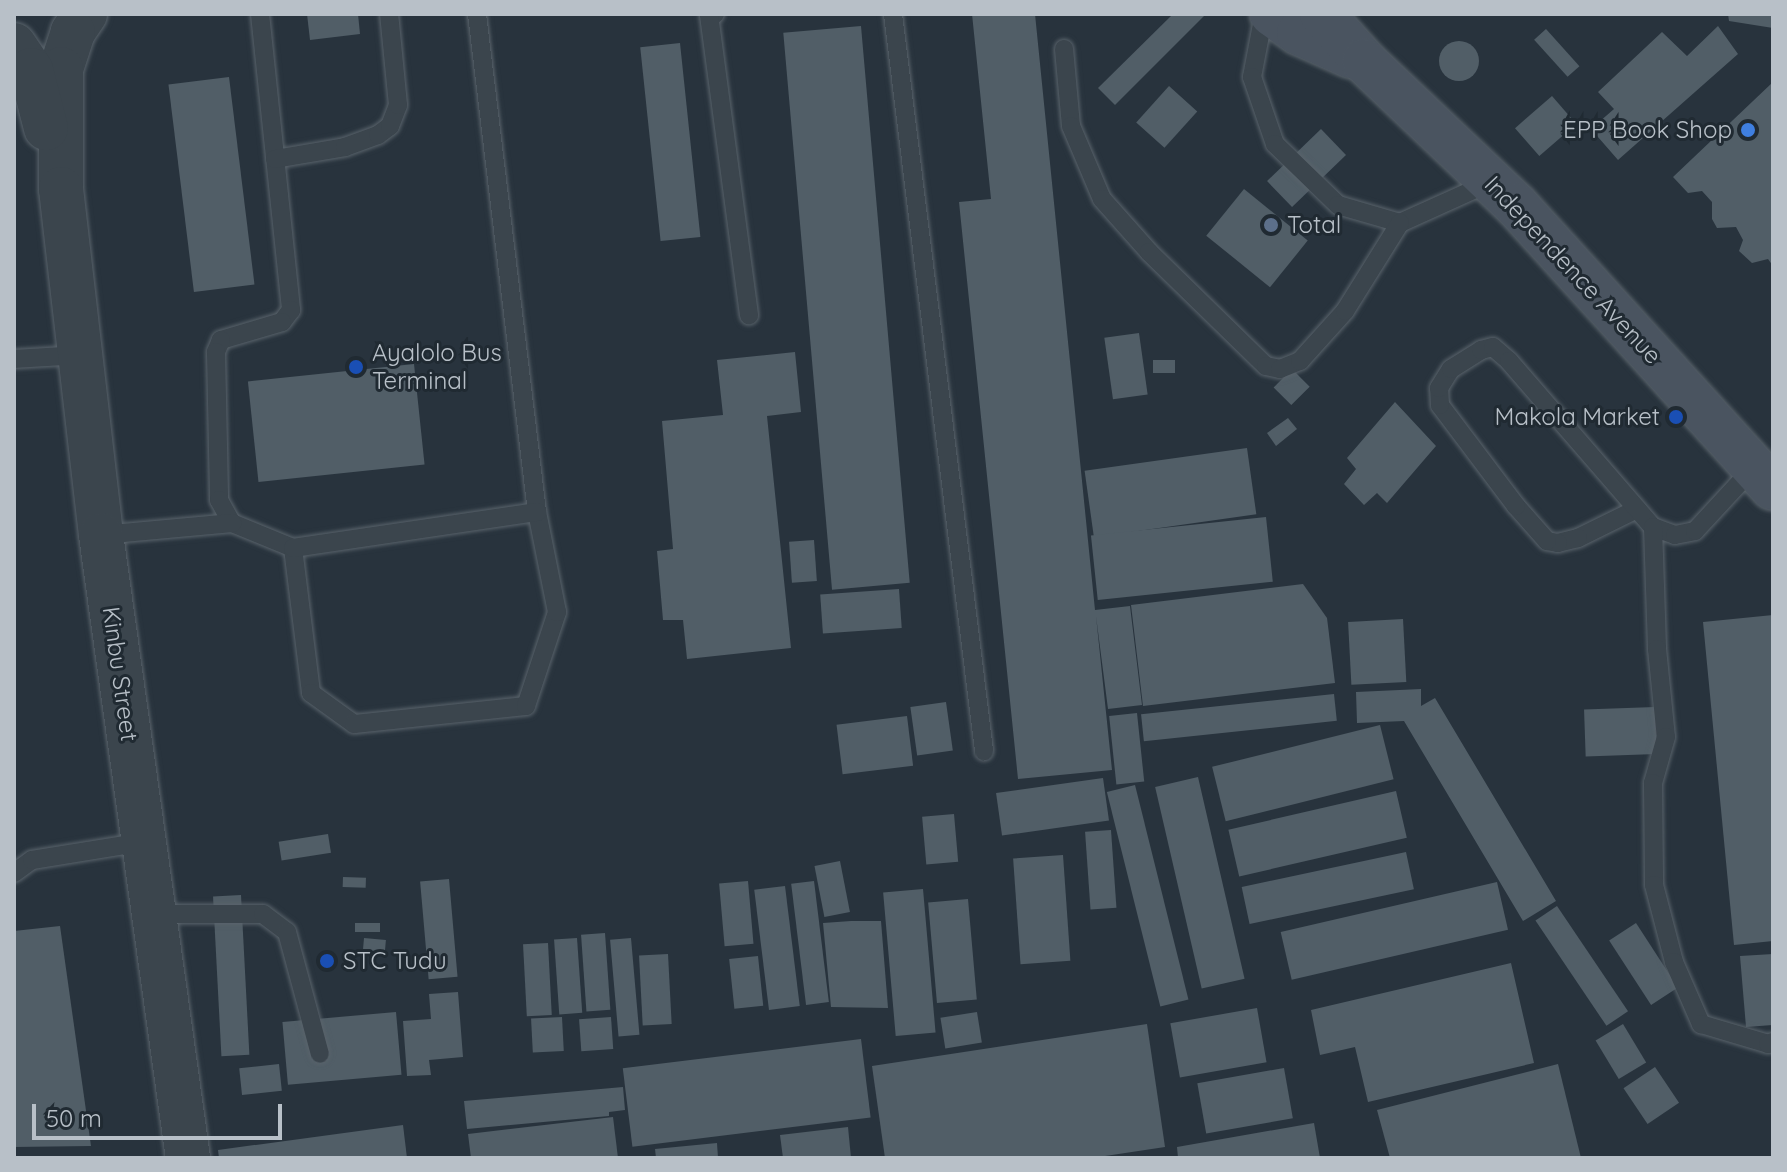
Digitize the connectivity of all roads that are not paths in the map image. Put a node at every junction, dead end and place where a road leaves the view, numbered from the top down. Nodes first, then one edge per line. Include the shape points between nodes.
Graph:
1 (85, 14) edge
2 (260, 14) edge
3 (389, 14) edge
4 (477, 14) edge
5 (715, 14) edge
6 (893, 14) edge
7 (1264, 14) edge
8 (1272, 14) edge
9 (1322, 14) edge
10 (14, 45) edge
11 (1064, 49) dead end
12 (1364, 61) junction
13 (275, 159) junction
14 (1491, 182) junction
15 (61, 189) junction
16 (1400, 223) junction
17 (749, 315) dead end
18 (80, 355) junction
19 (14, 359) edge
20 (1763, 477) edge
21 (1637, 509) junction
22 (537, 512) junction
23 (232, 523) junction
24 (1653, 527) junction
25 (101, 535) junction
26 (293, 548) junction
27 (984, 751) dead end
28 (143, 842) junction
29 (14, 873) edge
30 (153, 914) junction
31 (1773, 1042) edge
32 (320, 1054) dead end
33 (188, 1158) edge

1 - 15 street via 61,69
2 - 13 lane
3 - 13 lane via 398,105 390,126 345,147
4 - 22 lane
5 - 17 lane via 709,15
6 - 27 lane
7 - 16 lane via 1252,77 1275,144 1338,205
8 - 12 main road via 1299,33
9 - 12 main road, Independence Avenue
10 - 15 street via 31,70
11 - 16 lane via 1071,126 1102,199 1266,366 1280,369 1300,361 1345,311
12 - 14 main road, Independence Avenue
13 - 23 lane via 291,310 282,322 221,340 216,352 219,500
14 - 16 lane
14 - 20 main road, Independence Avenue
15 - 18 street, Kinbu Street
18 - 19 lane
18 - 25 street, Kinbu Street
20 - 24 lane via 1695,531 1675,535
21 - 21 lane via 1493,347 1451,369 1439,388 1440,405 1547,541 1578,538
21 - 24 lane
22 - 26 lane
22 - 26 lane via 557,612 526,706 354,724 311,693
23 - 25 lane
23 - 26 lane
24 - 31 lane via 1666,737 1653,783 1654,885 1674,962 1701,1024
25 - 28 street, Kinbu Street
28 - 29 lane via 32,860
28 - 30 street, Kinbu Street
30 - 32 lane via 263,914 287,932
30 - 33 street, Kinbu Street

